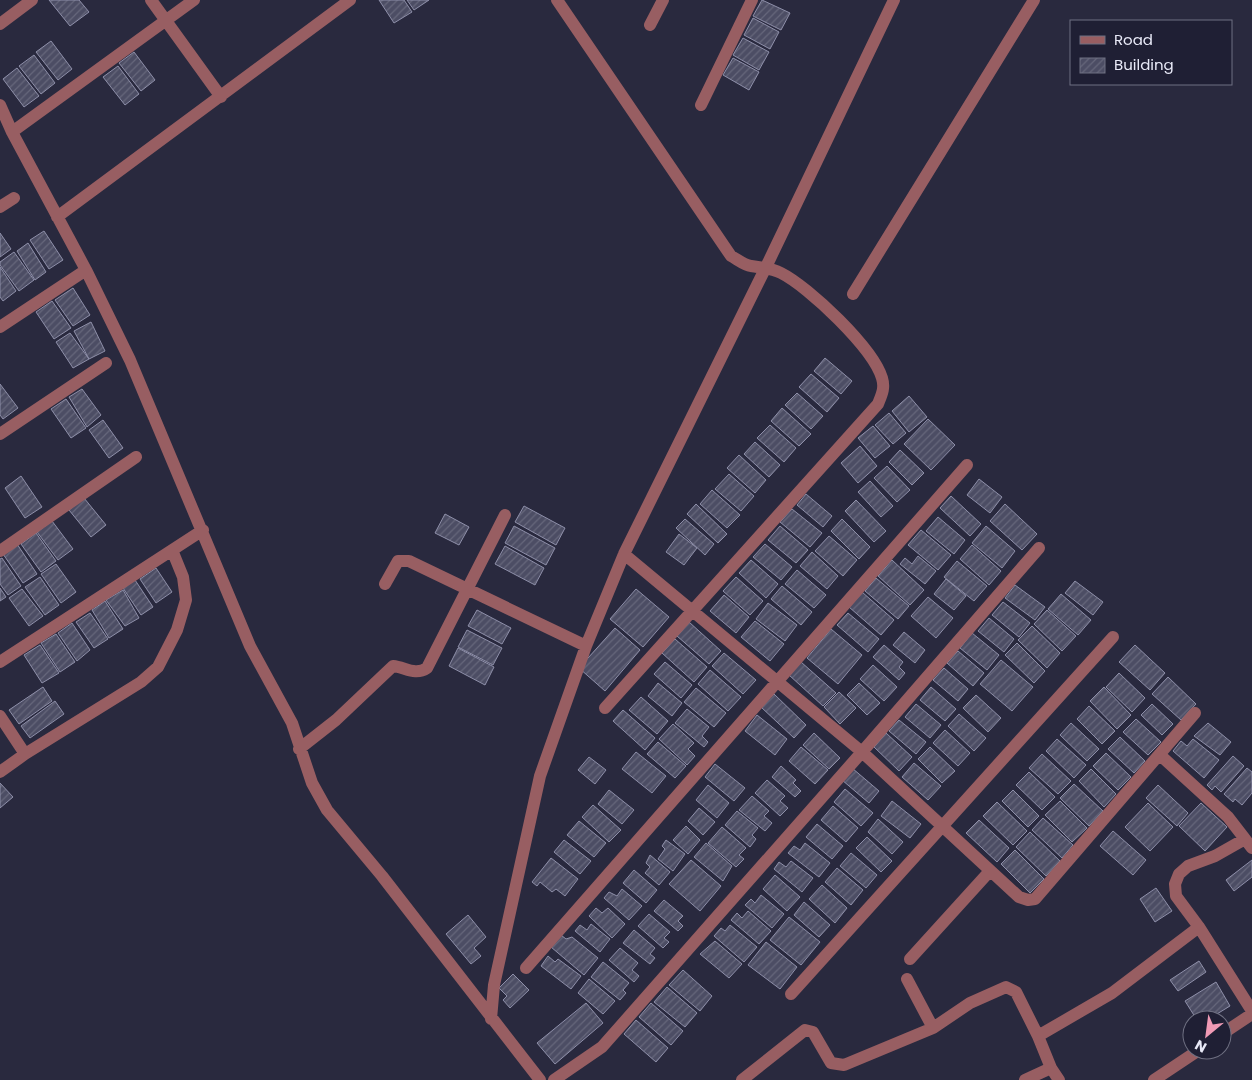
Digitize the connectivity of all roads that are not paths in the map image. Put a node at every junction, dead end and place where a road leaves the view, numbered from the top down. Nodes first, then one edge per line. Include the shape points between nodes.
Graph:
1 (32, 0) edge
2 (151, 0) edge
3 (194, 0) edge
4 (350, 0) edge
5 (557, 0) edge
6 (663, 0) edge
7 (752, 0) edge
8 (894, 0) edge
9 (1034, 0) edge
10 (167, 22) junction
11 (0, 24) edge
12 (650, 25) dead end
13 (221, 97) junction
14 (0, 105) edge
15 (701, 105) dead end
16 (12, 132) junction
17 (14, 198) dead end
18 (0, 208) edge
19 (57, 217) junction
20 (766, 267) junction
21 (86, 270) junction
22 (853, 294) dead end
23 (0, 327) edge
24 (106, 363) dead end
25 (0, 434) edge
26 (136, 457) dead end
27 (967, 465) dead end
28 (505, 515) dead end
29 (203, 530) junction
30 (1039, 548) dead end
31 (172, 550) junction
32 (0, 551) edge
33 (624, 554) junction
34 (385, 584) dead end
35 (468, 591) junction
36 (693, 609) junction
37 (1113, 637) dead end
38 (586, 646) junction
39 (0, 662) edge
40 (776, 682) junction
41 (605, 708) dead end
42 (1195, 712) dead end
43 (0, 716) edge
44 (299, 749) junction
45 (862, 752) junction
46 (25, 754) junction
47 (1160, 755) junction
48 (0, 772) edge
49 (943, 828) junction
50 (1249, 844) edge
51 (989, 872) junction
52 (1199, 927) junction
53 (910, 959) dead end
54 (526, 968) dead end
55 (907, 979) dead end
56 (791, 994) dead end
57 (1252, 1010) edge
58 (1252, 1014) edge
59 (491, 1019) junction
60 (1232, 1027) edge
61 (933, 1028) junction
62 (1038, 1036) junction
63 (1183, 1060) edge
64 (1051, 1068) junction
65 (540, 1080) edge
66 (554, 1080) edge
67 (742, 1080) edge
68 (1025, 1080) edge
69 (1059, 1080) edge
70 (1154, 1080) edge

1 - 11 street
2 - 10 street
3 - 10 street
4 - 13 street
5 - 20 street via 731,256 750,266
6 - 12 street
7 - 15 street
8 - 20 street
9 - 22 street
10 - 13 street
10 - 16 street
13 - 19 street
14 - 16 street
16 - 19 street
17 - 18 street
19 - 21 street
20 - 33 street
20 - 36 street via 804,288 860,342 882,378 884,391 878,404
21 - 23 street
21 - 29 street via 130,360
24 - 25 street
26 - 32 street
27 - 40 street
28 - 35 street
29 - 31 street
29 - 44 street via 250,646 292,723
30 - 45 street
31 - 39 street
31 - 46 street via 183,577 186,600 177,630 158,667 140,682
33 - 36 street
33 - 38 street
34 - 35 street via 398,561 403,559
35 - 38 street
35 - 44 street via 427,668 412,672 393,666 385,671 336,720
36 - 40 street
36 - 41 street
37 - 49 street
38 - 59 street via 540,776 494,984
40 - 45 street
40 - 54 street
42 - 47 street
43 - 46 street
44 - 59 street via 326,810
45 - 49 street
45 - 66 street via 602,1047
46 - 48 street
47 - 50 street via 1228,817
47 - 51 street via 1036,899 1019,897
49 - 51 street
49 - 56 street
50 - 52 street via 1188,866 1179,874 1175,884 1176,896
51 - 53 street
52 - 57 street
52 - 62 street via 1112,993
55 - 61 street
58 - 60 street
59 - 65 street
61 - 62 street via 970,1003 1006,987 1016,992
61 - 67 street via 844,1065 831,1062 813,1032 805,1030
62 - 64 street
63 - 70 street
64 - 68 street
64 - 69 street

